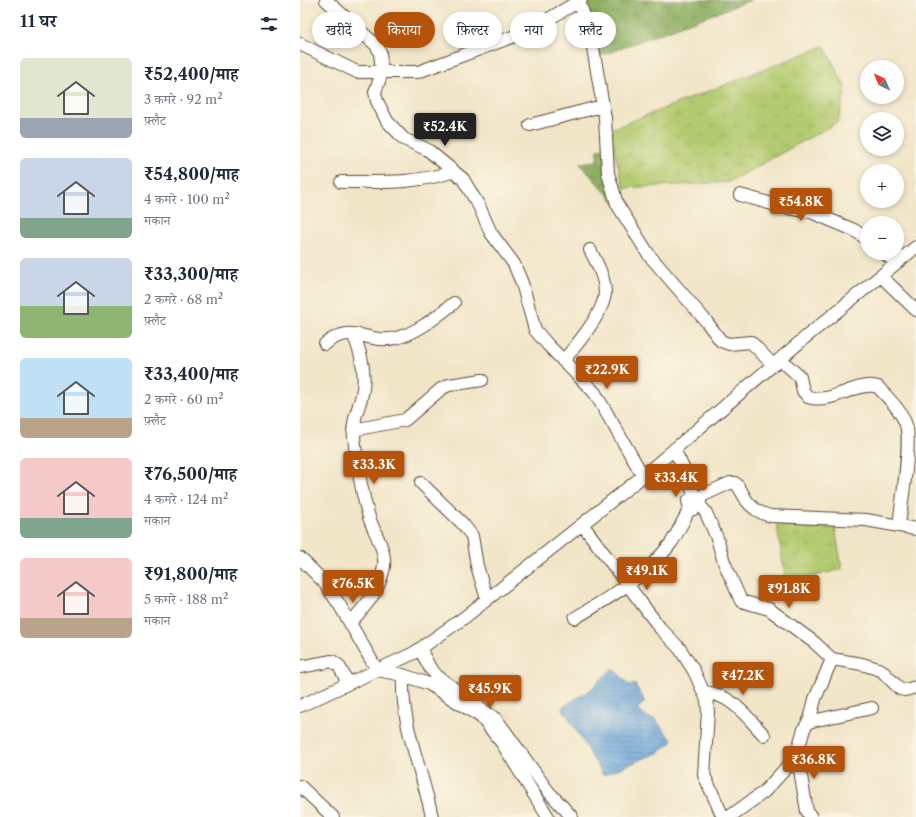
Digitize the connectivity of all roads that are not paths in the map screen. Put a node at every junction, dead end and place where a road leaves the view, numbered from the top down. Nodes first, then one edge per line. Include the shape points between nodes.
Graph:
1 (326, 0) edge
2 (578, 1) edge
3 (300, 44) edge
4 (382, 73) junction
5 (602, 106) junction
6 (530, 125) dead end
7 (454, 171) junction
8 (341, 182) dead end
9 (740, 195) dead end
10 (860, 234) edge
11 (916, 247) edge
12 (590, 250) dead end
13 (892, 260) edge
14 (896, 264) junction
15 (881, 276) junction
16 (454, 303) dead end
17 (916, 310) edge
18 (353, 334) junction
19 (325, 344) dead end
20 (563, 362) junction
21 (776, 362) junction
22 (482, 380) dead end
23 (353, 430) junction
24 (674, 449) junction
25 (643, 476) junction
26 (421, 483) dead end
27 (695, 502) junction
28 (582, 524) junction
29 (899, 526) junction
30 (916, 529) edge
31 (300, 558) edge
32 (627, 585) junction
33 (487, 599) junction
34 (575, 618) dead end
35 (350, 623) junction
36 (420, 649) junction
37 (832, 659) junction
38 (300, 667) edge
39 (377, 670) junction
40 (403, 674) junction
41 (348, 683) junction
42 (916, 687) edge
43 (704, 692) junction
44 (300, 706) edge
45 (872, 708) dead end
46 (808, 722) junction
47 (764, 735) dead end
48 (797, 753) junction
49 (300, 786) edge
50 (333, 817) edge
51 (432, 817) edge
52 (548, 817) edge
53 (572, 817) edge
54 (723, 817) edge
55 (729, 817) edge
56 (811, 817) edge

1 - 4 street via 376,46 380,52
2 - 4 street via 528,31 418,72
2 - 5 street via 591,36
3 - 4 street via 357,72
4 - 7 street via 375,92 387,121 404,139 428,150
5 - 6 street
5 - 21 street via 608,173 617,204 636,238 721,341 729,344 751,342
7 - 8 street via 406,181
7 - 20 street via 463,179 491,233 514,264 536,330
9 - 10 street via 811,212
11 - 14 street
12 - 20 street via 604,282 604,299 588,331
13 - 14 street
14 - 15 street
15 - 17 street
15 - 21 street
16 - 18 street via 417,330 395,338 384,340
18 - 19 street via 340,334
18 - 23 street via 363,364 364,378 362,396 353,419
20 - 25 street via 595,393
21 - 24 street
21 - 29 street via 800,377 803,391 808,396 823,399 866,386 875,386 898,410 906,425 908,440
22 - 23 street via 449,385 441,389 405,420
23 - 35 street via 365,503 384,564 378,585 365,607
24 - 25 street
24 - 27 street via 690,482
25 - 28 street
26 - 33 street via 472,536 477,566
27 - 29 street via 730,483 735,483 753,508 771,516 866,520
27 - 32 street via 671,542 645,572
27 - 37 street via 706,513 741,601 769,609
28 - 32 street
28 - 33 street
29 - 30 street
31 - 35 street via 322,581
32 - 34 street
32 - 43 street via 660,628 680,648
33 - 36 street
35 - 39 street
36 - 39 street
36 - 53 street via 437,676 497,720 548,791
37 - 42 street via 881,670 900,689
37 - 46 street
38 - 41 street via 332,661 339,666
39 - 40 street
39 - 41 street
40 - 51 street via 403,704 408,732
40 - 52 street via 429,684 481,717 502,743
41 - 44 street
43 - 47 street via 720,695 729,701
43 - 54 street via 708,712 704,775
45 - 46 street
46 - 48 street
48 - 55 street via 764,792
48 - 56 street
49 - 50 street

